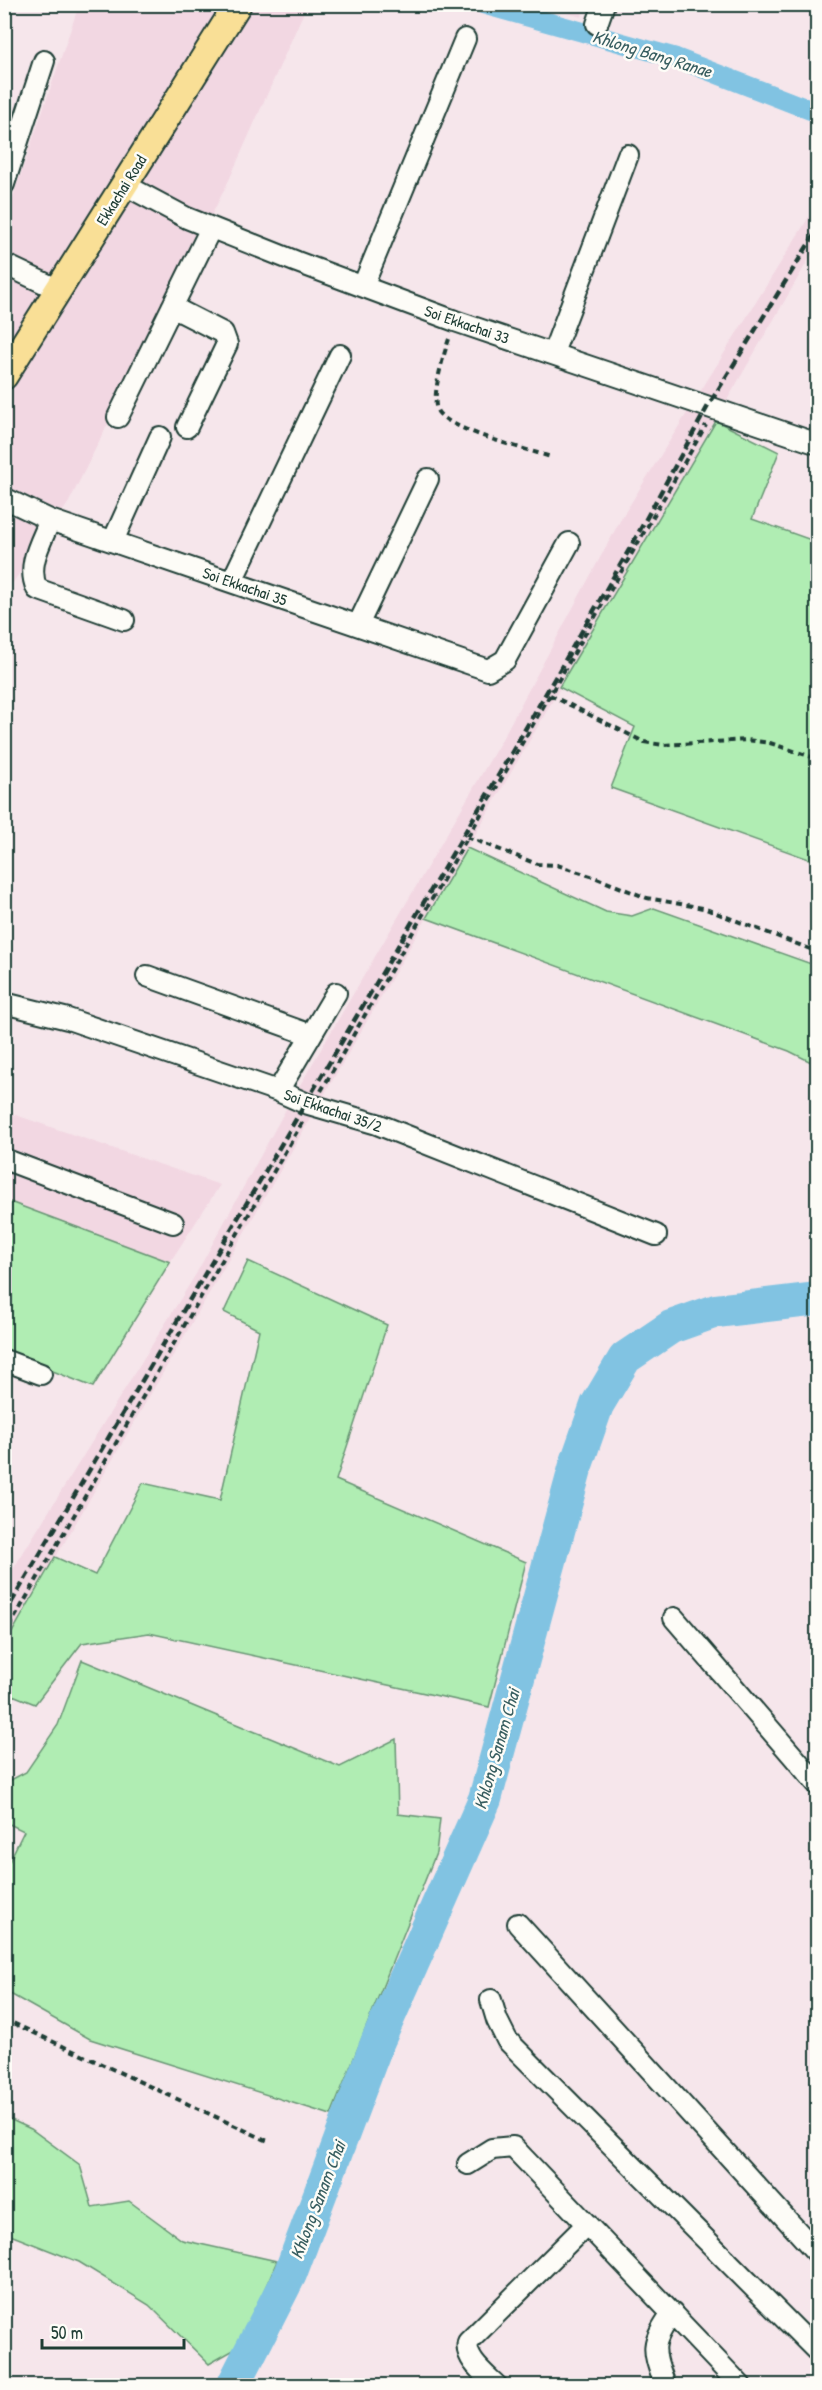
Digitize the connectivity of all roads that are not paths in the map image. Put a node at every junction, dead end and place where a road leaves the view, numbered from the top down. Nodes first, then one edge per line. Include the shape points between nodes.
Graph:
1 (238, 4) edge
2 (604, 4) edge
3 (597, 24) dead end
4 (465, 39) dead end
5 (44, 61) dead end
6 (628, 155) dead end
7 (4, 184) edge
8 (125, 185) junction
9 (211, 228) junction
10 (4, 264) edge
11 (363, 286) junction
12 (59, 290) junction
13 (172, 307) junction
14 (553, 353) junction
15 (340, 355) dead end
16 (4, 376) edge
17 (117, 417) dead end
18 (187, 427) dead end
19 (160, 437) dead end
20 (818, 444) edge
21 (429, 479) dead end
22 (4, 498) edge
23 (50, 520) junction
24 (113, 541) junction
25 (569, 543) dead end
26 (232, 581) junction
27 (124, 620) dead end
28 (358, 625) junction
29 (147, 976) dead end
30 (336, 993) dead end
31 (4, 1003) edge
32 (311, 1035) junction
33 (278, 1091) junction
34 (4, 1159) edge
35 (173, 1223) dead end
36 (656, 1235) dead end
37 (4, 1360) edge
38 (41, 1374) dead end
39 (674, 1618) dead end
40 (818, 1785) edge
41 (518, 1924) dead end
42 (491, 2000) dead end
43 (468, 2164) dead end
44 (587, 2224) junction
45 (818, 2254) edge
46 (672, 2313) junction
47 (818, 2352) edge
48 (497, 2385) edge
49 (665, 2385) edge
50 (741, 2385) edge

1 - 8 main road, Ekkachai Road
2 - 3 street
4 - 11 street
5 - 7 street
6 - 14 street
8 - 9 street, Soi Ekkachai 33
8 - 12 main road, Ekkachai Road
9 - 11 street, Soi Ekkachai 33
9 - 13 street
10 - 12 street
11 - 14 street, Soi Ekkachai 33
12 - 16 main road, Ekkachai Road
13 - 17 street
13 - 18 street via 223,333 227,344
14 - 20 street, Soi Ekkachai 33
15 - 26 street
19 - 24 street
21 - 28 street
22 - 23 street, Soi Ekkachai 35
23 - 24 street, Soi Ekkachai 35
23 - 27 street via 33,562 32,577 37,589
24 - 26 street, Soi Ekkachai 35
25 - 28 street, Soi Ekkachai 35 via 505,660 488,670
26 - 28 street, Soi Ekkachai 35
29 - 32 street
30 - 32 street
31 - 33 street, Soi Ekkachai 35/2 via 68,1019
32 - 33 street
33 - 36 street, Soi Ekkachai 35/2 via 378,1124
34 - 35 street
37 - 38 street
39 - 40 street
41 - 45 street
42 - 47 street via 507,2040
43 - 44 street via 492,2148 513,2147
44 - 46 street
44 - 48 street via 468,2342 466,2348 471,2358
46 - 49 street via 656,2337 655,2356
46 - 50 street

